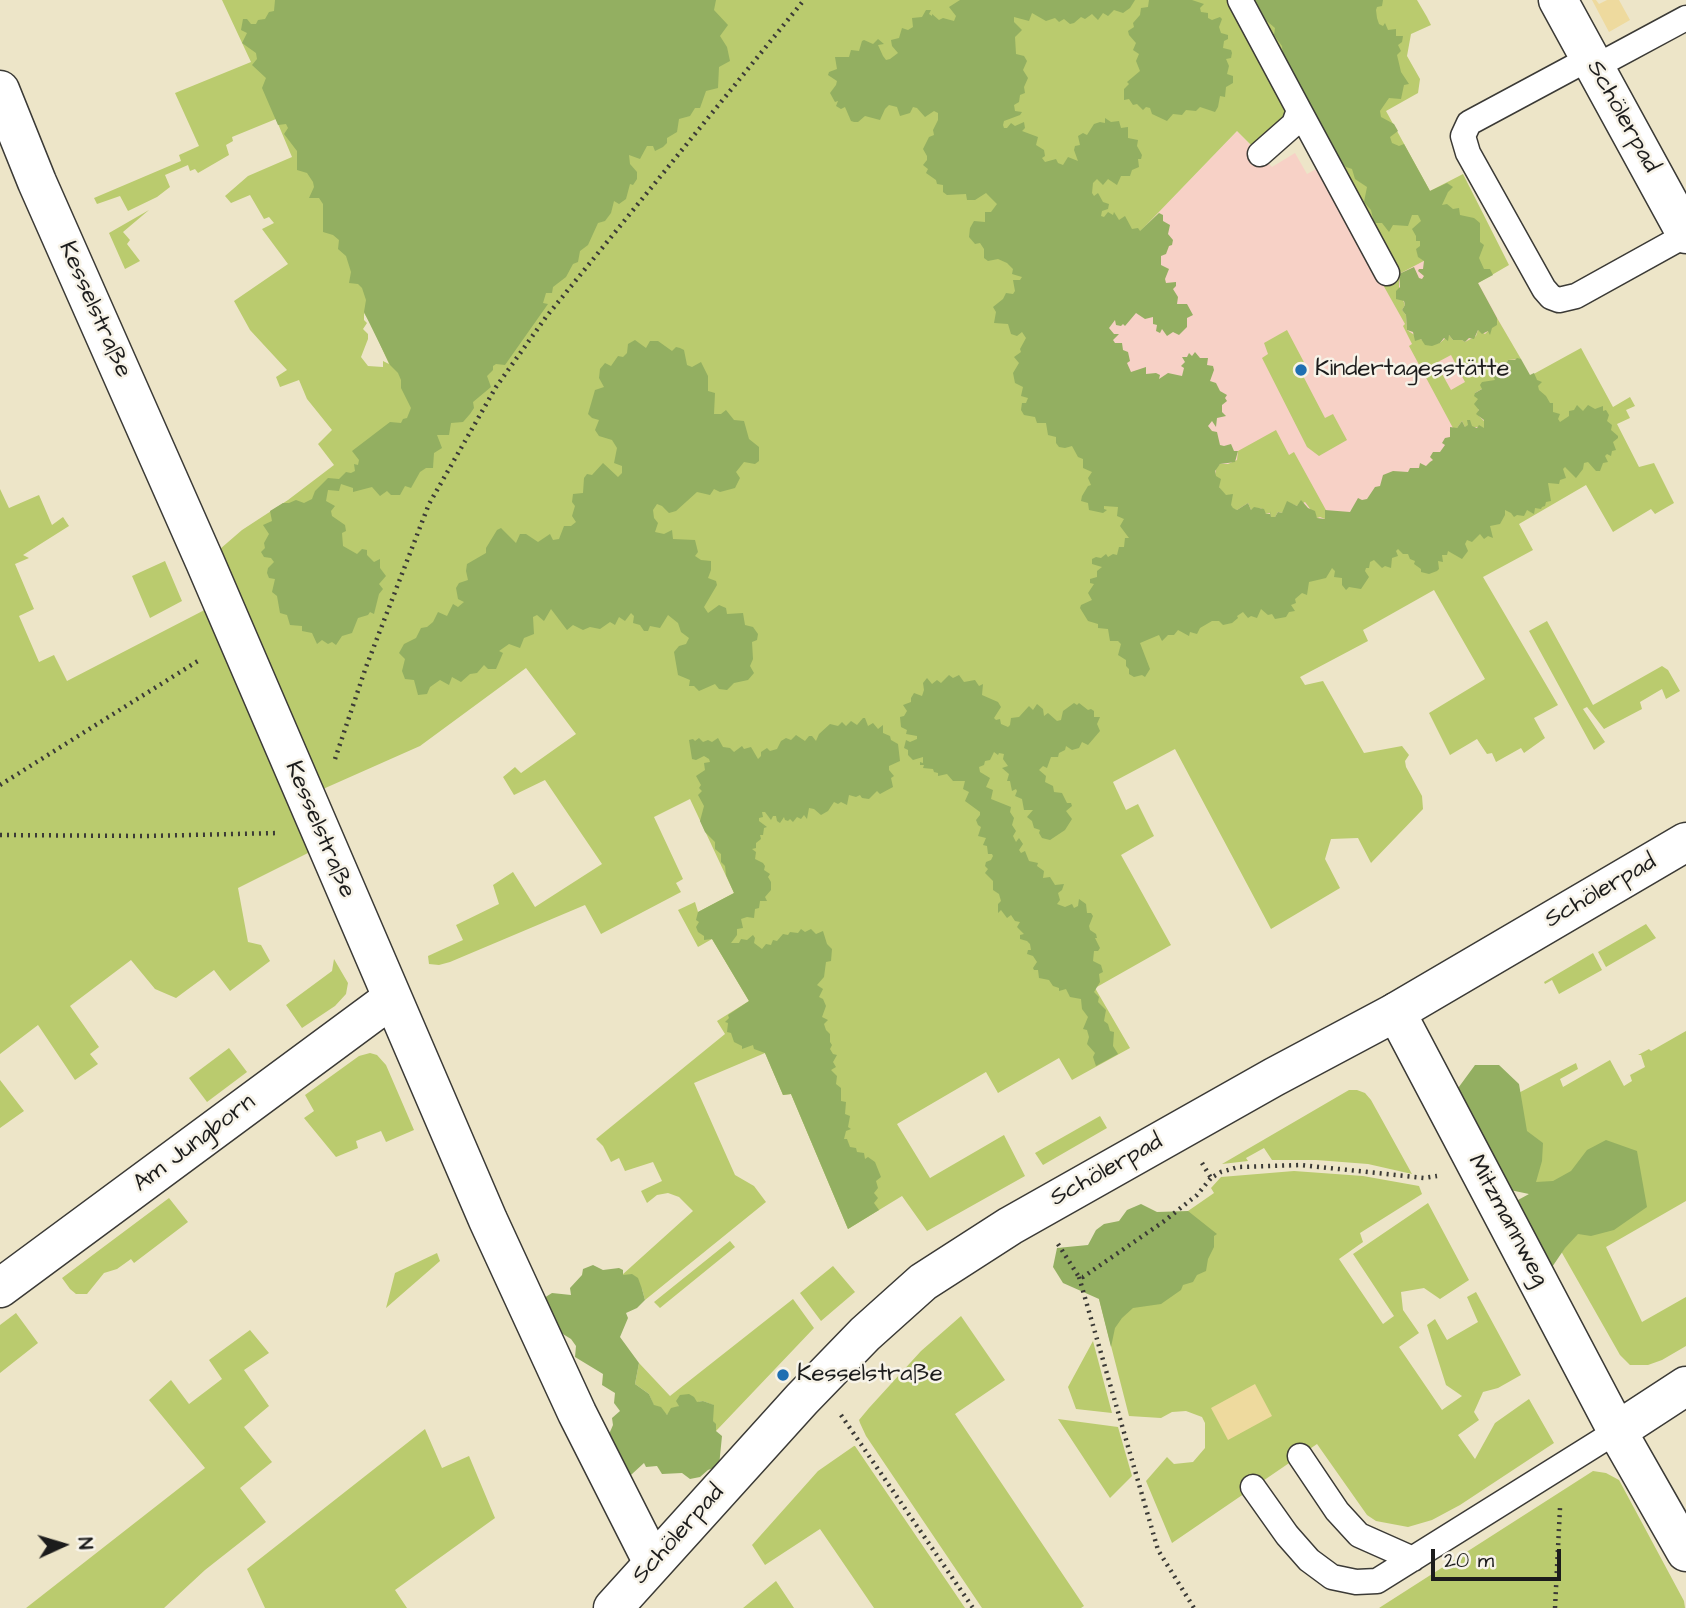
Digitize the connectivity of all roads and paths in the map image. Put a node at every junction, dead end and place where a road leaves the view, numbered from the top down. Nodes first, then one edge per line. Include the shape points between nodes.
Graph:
1 (804, 0) edge
2 (1240, 0) edge
3 (1558, 0) edge
4 (1686, 18) edge
5 (1592, 62) junction
6 (0, 90) edge
7 (1299, 110) junction
8 (1260, 154) dead end
9 (1686, 234) edge
10 (1387, 273) dead end
11 (238, 639) junction
12 (0, 785) edge
13 (313, 815) junction
14 (0, 835) edge
15 (1686, 842) edge
16 (391, 999) junction
17 (1396, 1012) junction
18 (1182, 1129) junction
19 (1479, 1168) junction
20 (1211, 1178) junction
21 (1037, 1211) junction
22 (1079, 1277) junction
23 (0, 1289) edge
24 (818, 1382) junction
25 (1686, 1386) edge
26 (1616, 1431) junction
27 (1300, 1456) dead end
28 (1562, 1465) junction
29 (1254, 1487) dead end
30 (1686, 1552) edge
31 (1413, 1559) junction
32 (653, 1563) junction
33 (613, 1608) edge
34 (973, 1608) edge
35 (1194, 1608) edge
36 (1555, 1608) edge

1 - 13 path via 546,317 496,387 429,504
2 - 7 lane
3 - 5 street, Schölerpad
4 - 5 lane
5 - 9 street, Schölerpad
5 - 9 lane via 1469,123 1463,136 1468,153 1544,289 1559,300 1576,296
6 - 11 street, Kesselstraße
7 - 8 lane via 1294,124
7 - 10 lane
11 - 12 path
11 - 13 street, Kesselstraße
13 - 14 path via 291,831 272,835
13 - 16 street, Kesselstraße
15 - 17 street, Schölerpad
16 - 23 street, Am Jungborn
16 - 32 street, Kesselstraße via 577,1413
17 - 18 street, Schölerpad
17 - 19 street, Mitzmannweg
18 - 20 path
18 - 21 street, Schölerpad
19 - 20 path via 1424,1178 1325,1166 1238,1167
19 - 26 street, Mitzmannweg
20 - 22 path via 1163,1222
21 - 22 path
21 - 24 street, Schölerpad via 923,1282
22 - 35 path via 1158,1550
24 - 32 street, Schölerpad
24 - 34 path
25 - 26 street
26 - 28 lane
26 - 30 street, Mitzmannweg
27 - 31 lane via 1359,1535
28 - 31 lane
28 - 36 path
29 - 31 lane via 1287,1535 1332,1577 1356,1583 1377,1581
32 - 33 street, Schölerpad

